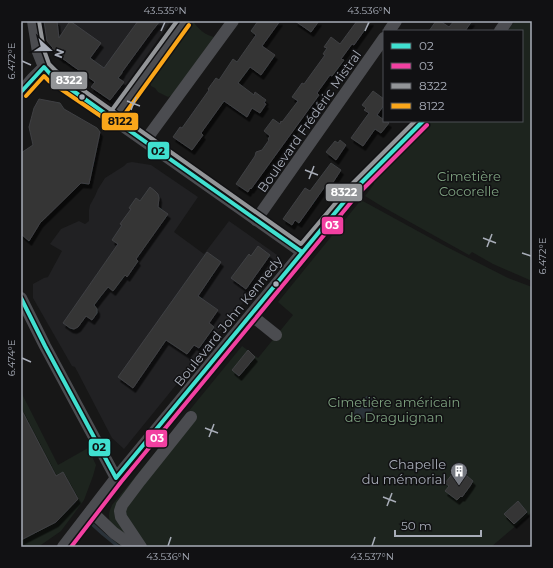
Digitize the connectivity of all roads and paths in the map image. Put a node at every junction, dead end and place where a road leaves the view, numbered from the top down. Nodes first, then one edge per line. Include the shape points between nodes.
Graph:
1 (33, 21) edge
2 (184, 21) edge
3 (233, 21) edge
4 (396, 21) edge
5 (507, 21) edge
6 (390, 30) edge
7 (501, 30) edge
8 (383, 39) edge
9 (44, 67) junction
10 (21, 92) edge
11 (114, 118) junction
12 (422, 122) edge
13 (145, 141) junction
14 (256, 220) junction
15 (302, 252) junction
16 (21, 298) edge
17 (251, 315) junction
18 (276, 335) dead end
19 (192, 417) dead end
20 (116, 478) junction
21 (91, 511) junction
22 (63, 547) edge
23 (134, 547) edge
24 (141, 547) edge

1 - 9 street via 38,52
2 - 11 street
3 - 13 street
4 - 6 street
5 - 7 street
8 - 14 street, Boulevard Frédéric Mistral
9 - 10 street
9 - 11 street via 52,76
11 - 13 street
12 - 15 street, Boulevard John Kennedy via 353,191
13 - 14 street
14 - 15 street
15 - 17 street, Boulevard John Kennedy
16 - 20 street
17 - 18 street
17 - 20 street, Boulevard John Kennedy
19 - 24 street via 122,505 121,517
20 - 21 street, Boulevard John Kennedy
21 - 22 street, Boulevard John Kennedy
21 - 23 street via 114,533

